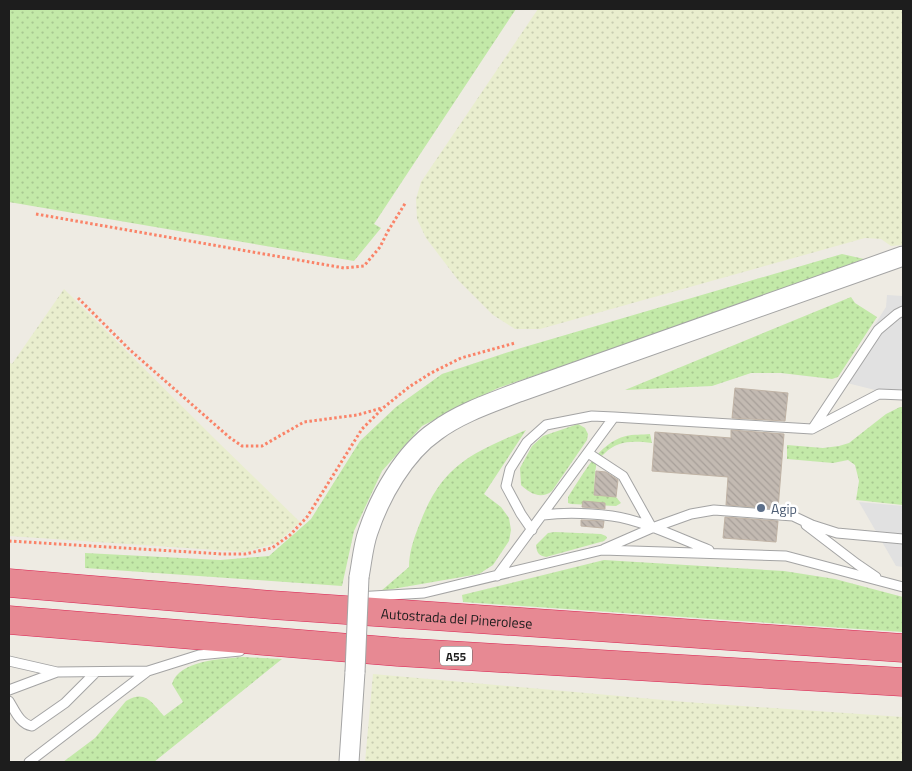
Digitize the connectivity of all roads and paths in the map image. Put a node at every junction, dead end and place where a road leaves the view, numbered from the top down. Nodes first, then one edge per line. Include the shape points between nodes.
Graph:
1 (406, 202) dead end
2 (36, 214) dead end
3 (903, 256) edge
4 (78, 298) dead end
5 (903, 311) edge
6 (515, 343) dead end
7 (903, 395) edge
8 (383, 408) junction
9 (614, 417) junction
10 (812, 429) junction
11 (588, 453) junction
12 (543, 515) junction
13 (793, 516) junction
14 (652, 528) junction
15 (532, 530) junction
16 (903, 539) edge
17 (9, 541) edge
18 (602, 550) junction
19 (717, 553) junction
20 (497, 576) junction
21 (882, 581) junction
22 (9, 582) edge
23 (134, 584) dead end
24 (903, 587) edge
25 (346, 597) dead end
26 (9, 620) edge
27 (903, 648) edge
28 (250, 651) dead end
29 (270, 651) dead end
30 (398, 652) junction
31 (9, 661) edge
32 (148, 671) junction
33 (57, 672) junction
34 (96, 672) junction
35 (903, 682) edge
36 (9, 690) edge
37 (9, 701) edge
38 (29, 762) edge
39 (348, 762) edge

1 - 2 path via 375,255 364,266 344,268
3 - 39 street, bridge via 519,392 475,409 435,431 406,460 383,495 367,534 359,577
4 - 8 path via 153,371 242,446 262,446 304,422
5 - 10 lane via 878,330
6 - 8 path via 461,358 409,387
7 - 10 lane via 879,394
8 - 17 path via 362,429 307,517 272,548 245,554 223,554
9 - 10 lane
9 - 11 lane
9 - 15 lane via 592,416 546,425 527,442 510,469 506,486
11 - 12 lane
11 - 14 lane via 623,476
12 - 14 lane via 613,516
12 - 15 lane
13 - 14 lane via 714,510 691,514
13 - 16 lane via 837,533
13 - 21 lane
14 - 18 lane
14 - 19 lane
15 - 20 lane
18 - 19 lane
18 - 20 lane
19 - 21 lane via 786,556
20 - 25 lane via 424,593
21 - 24 lane
22 - 23 lane
22 - 27 highway, Autostrada del Pinerolese via 272,605
26 - 30 highway, A55
28 - 32 lane via 199,655
29 - 30 lane
30 - 35 highway, A55
31 - 33 lane
32 - 34 lane
32 - 38 lane
33 - 34 lane
33 - 36 lane
34 - 37 lane via 65,703 32,726 22,721

